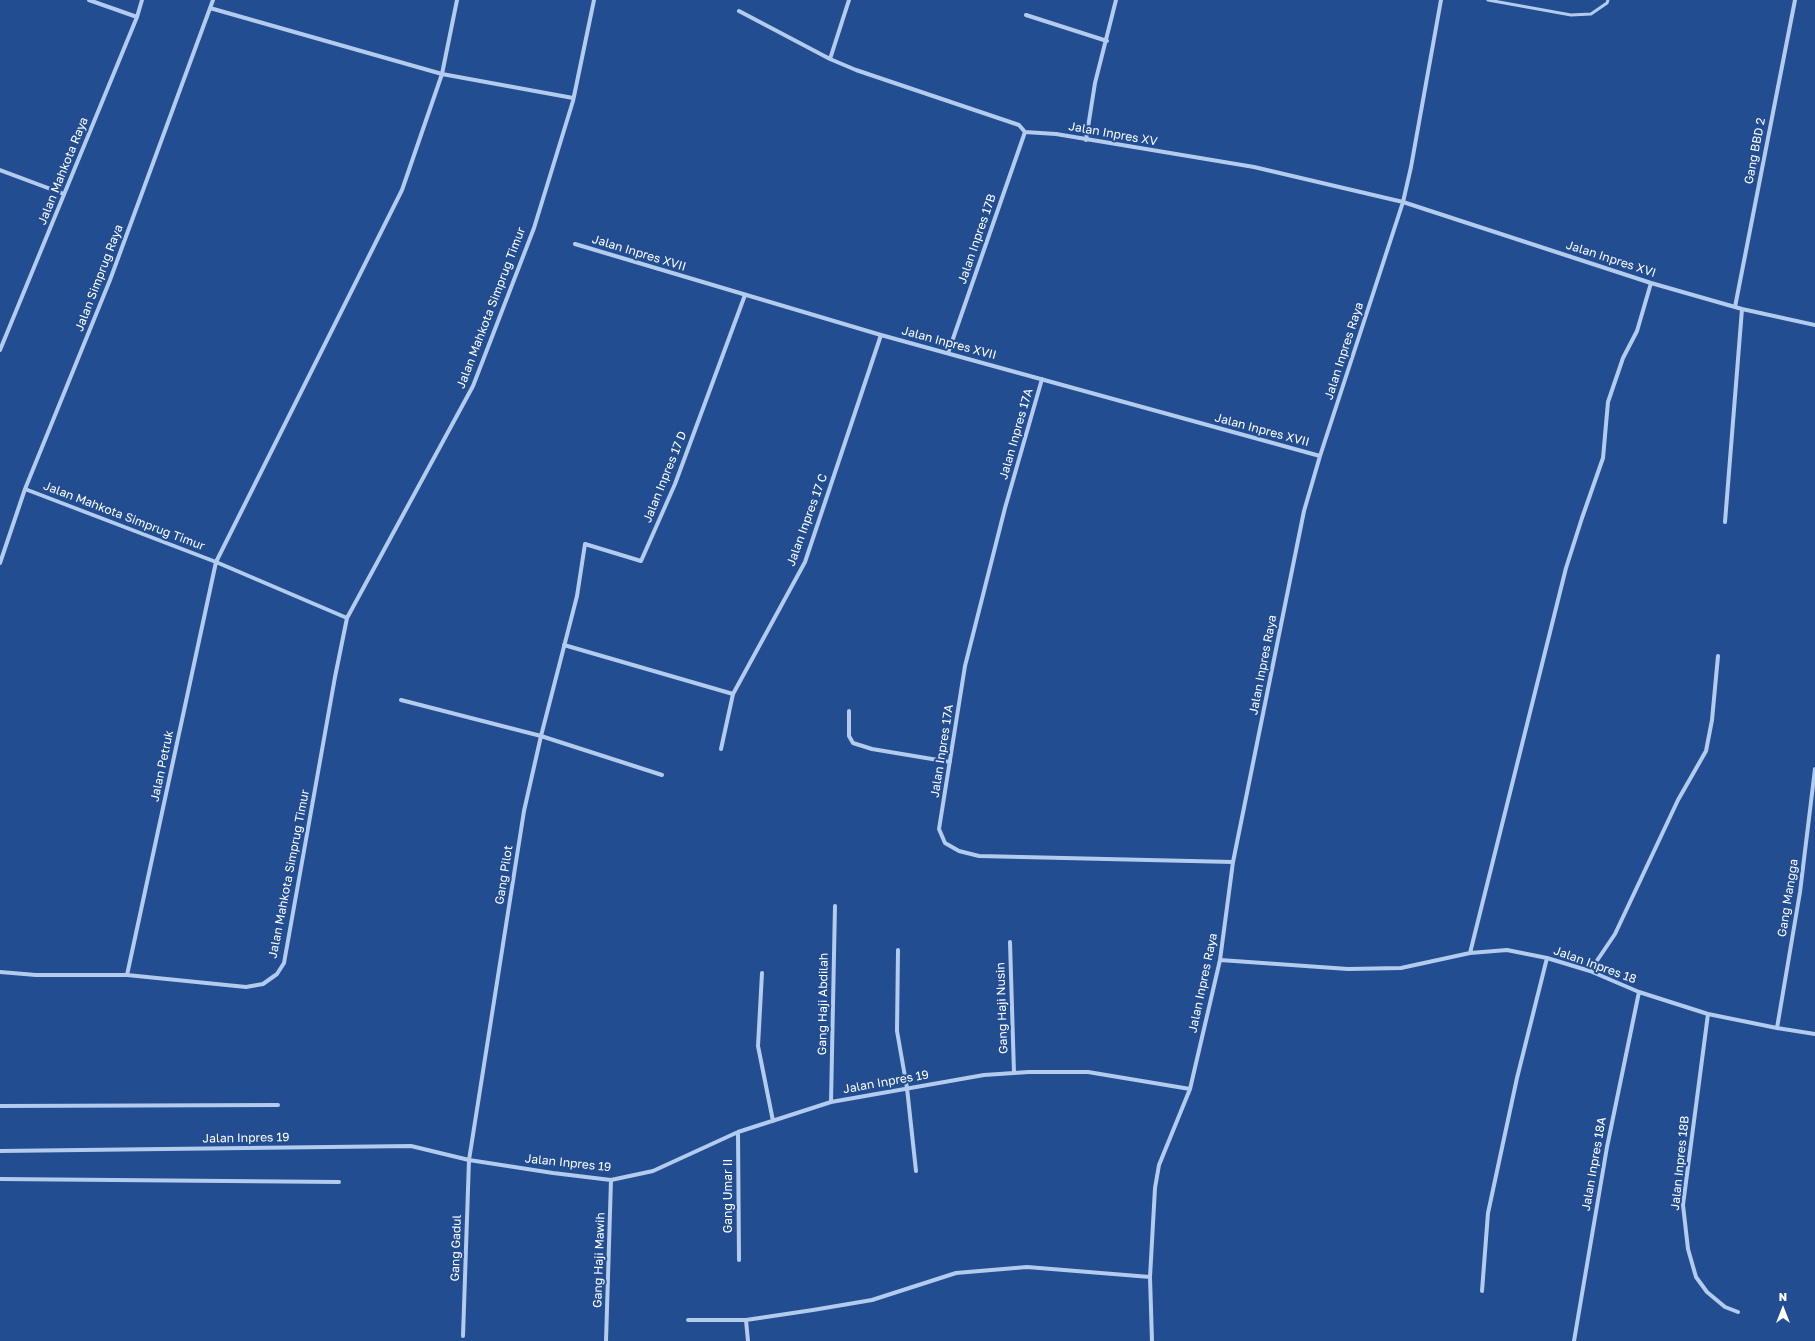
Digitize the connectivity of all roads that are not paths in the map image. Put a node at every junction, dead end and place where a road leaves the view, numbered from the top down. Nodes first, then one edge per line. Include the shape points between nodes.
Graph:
1 (89, 0) edge
2 (142, 0) edge
3 (213, 0) edge
4 (457, 0) edge
5 (594, 0) edge
6 (849, 0) edge
7 (1116, 0) edge
8 (1441, 0) edge
9 (1488, 0) edge
10 (1608, 0) edge
11 (1795, 0) edge
12 (210, 8) junction
13 (739, 11) dead end
14 (1026, 15) dead end
15 (137, 17) junction
16 (1107, 41) junction
17 (830, 59) junction
18 (442, 74) junction
19 (573, 100) junction
20 (1025, 132) junction
21 (1086, 140) junction
22 (0, 170) edge
23 (64, 194) junction
24 (1403, 202) junction
25 (575, 244) dead end
26 (1651, 283) junction
27 (745, 295) junction
28 (1735, 307) junction
29 (1742, 309) junction
30 (1815, 325) edge
31 (881, 335) junction
32 (0, 350) edge
33 (948, 353) junction
34 (1042, 380) junction
35 (1320, 456) junction
36 (25, 489) junction
37 (1725, 522) dead end
38 (216, 562) junction
39 (0, 563) edge
40 (577, 596) joint
41 (347, 618) junction
42 (564, 645) junction
43 (1718, 656) dead end
44 (733, 694) junction
45 (401, 700) dead end
46 (849, 711) dead end
47 (541, 736) junction
48 (721, 749) dead end
49 (950, 762) junction
50 (1815, 770) edge
51 (662, 775) dead end
52 (1233, 862) junction
53 (835, 906) dead end
54 (1010, 942) dead end
55 (898, 950) dead end
56 (1470, 953) junction
57 (1547, 958) junction
58 (1220, 960) junction
59 (1590, 971) junction
60 (0, 972) edge
61 (762, 973) dead end
62 (127, 975) junction
63 (1639, 992) junction
64 (1708, 1014) junction
65 (1776, 1028) junction
66 (1815, 1034) edge
67 (1014, 1073) junction
68 (908, 1088) junction
69 (1190, 1089) junction
70 (831, 1102) junction
71 (278, 1105) dead end
72 (0, 1106) edge
73 (772, 1121) junction
74 (738, 1132) junction
75 (0, 1151) edge
76 (470, 1160) junction
77 (916, 1171) dead end
78 (0, 1179) edge
79 (612, 1180) junction
80 (339, 1182) dead end
81 (739, 1260) dead end
82 (1150, 1277) junction
83 (1482, 1291) dead end
84 (1738, 1312) dead end
85 (688, 1320) dead end
86 (746, 1320) junction
87 (464, 1336) dead end
88 (606, 1341) edge
89 (748, 1341) edge
90 (1152, 1341) edge
91 (1574, 1341) edge

1 - 15 street
2 - 15 street, Jalan Mahkota Raya
3 - 12 street, Jalan Simprug Raya
4 - 18 street, Jalan Mahkota Simprug Timur
5 - 19 street, Jalan Mahkota Simprug Timur
6 - 17 street
7 - 16 street
8 - 24 street, Jalan Inpres Raya
9 - 10 lane via 1571,15 1592,14
11 - 28 street, Gang BBD 2
12 - 18 street
12 - 36 street, Jalan Simprug Raya via 110,280
13 - 17 street, Jalan Inpres XV
14 - 16 street
15 - 23 street, Jalan Mahkota Raya
16 - 21 street via 1095,83
17 - 20 street, Jalan Inpres XV via 1018,125
18 - 19 street
18 - 38 street, Jalan Mahkota Simprug Timur via 402,190
19 - 41 street, Jalan Mahkota Simprug Timur via 534,228 473,386
20 - 21 street, Jalan Inpres XV via 1056,134
20 - 33 street, Jalan Inpres 17B
21 - 24 street, Jalan Inpres XV via 1254,167
22 - 23 street
23 - 32 street, Jalan Mahkota Raya
24 - 26 street, Jalan Inpres XVI
24 - 35 street, Jalan Inpres Raya
25 - 27 street, Jalan Inpres XVII
26 - 28 street, Jalan Inpres XVI
26 - 56 street via 1637,331 1623,358 1608,402 1604,458 1566,568
27 - 31 street, Jalan Inpres XVII
27 - 40 street, Jalan Inpres 17 D via 675,484 641,561 585,544
28 - 29 street, Jalan Inpres XVI
29 - 30 street, Jalan Inpres XVI
29 - 37 street
31 - 33 street, Jalan Inpres XVII
31 - 44 street, Jalan Inpres 17 C via 805,562
33 - 34 street, Jalan Inpres XVII
34 - 35 street, Jalan Inpres XVII
34 - 49 street, Jalan Inpres 17A via 1005,508 965,666
35 - 52 street, Jalan Inpres Raya via 1304,510
36 - 38 street, Jalan Mahkota Simprug Timur
36 - 39 street, Jalan Simprug Raya
38 - 41 street, Jalan Mahkota Simprug Timur
38 - 62 street, Jalan Petruk
40 - 42 street, Gang Pilot
41 - 62 street, Jalan Mahkota Simprug Timur via 334,677 284,963 277,974 263,984 246,987
42 - 44 street
42 - 47 street, Gang Pilot
43 - 59 street via 1712,720 1706,751 1678,800 1615,934
44 - 48 street, Jalan Inpres 17 C
45 - 47 street
46 - 49 street via 849,736 852,743 872,749
47 - 51 street
47 - 76 street, Gang Pilot via 524,811
49 - 52 street, Jalan Inpres 17A via 938,829 945,843 959,851 979,856
50 - 65 street, Gang Mangga via 1800,892
52 - 58 street, Jalan Inpres Raya
53 - 70 street, Gang Haji Abdilah
54 - 67 street, Gang Haji Nusin
55 - 68 street via 897,1032
56 - 57 street, Jalan Inpres 18 via 1507,950
56 - 58 street, Jalan Inpres 18 via 1401,968 1348,969
57 - 59 street, Jalan Inpres 18
57 - 83 street via 1488,1213
58 - 69 street, Jalan Inpres Raya
59 - 63 street, Jalan Inpres 18
60 - 62 street, Jalan Mahkota Simprug Timur via 36,975
61 - 73 street via 758,1046
63 - 64 street, Jalan Inpres 18
63 - 91 street, Jalan Inpres 18A via 1607,1147
64 - 65 street, Jalan Inpres 18
64 - 84 street, Jalan Inpres 18B via 1684,1205 1688,1249 1696,1277 1707,1292 1725,1307
65 - 66 street, Jalan Inpres 18
67 - 68 street, Jalan Inpres 19 via 984,1075
67 - 69 street, Jalan Inpres 19 via 1088,1072
68 - 70 street, Jalan Inpres 19
68 - 77 street
69 - 82 street, Jalan Inpres Raya via 1159,1165 1154,1188
70 - 73 street, Jalan Inpres 19
71 - 72 street
73 - 74 street, Jalan Inpres 19
74 - 79 street, Jalan Inpres 19 via 653,1171
74 - 81 street, Gang Umar II
75 - 76 street, Jalan Inpres 19 via 411,1146
76 - 79 street, Jalan Inpres 19
76 - 87 street, Gang Gadul
78 - 80 street
79 - 88 street, Gang Haji Mawih
82 - 86 street via 1027,1267 956,1273 872,1300
82 - 90 street, Jalan Inpres Raya
85 - 86 street
86 - 89 street

